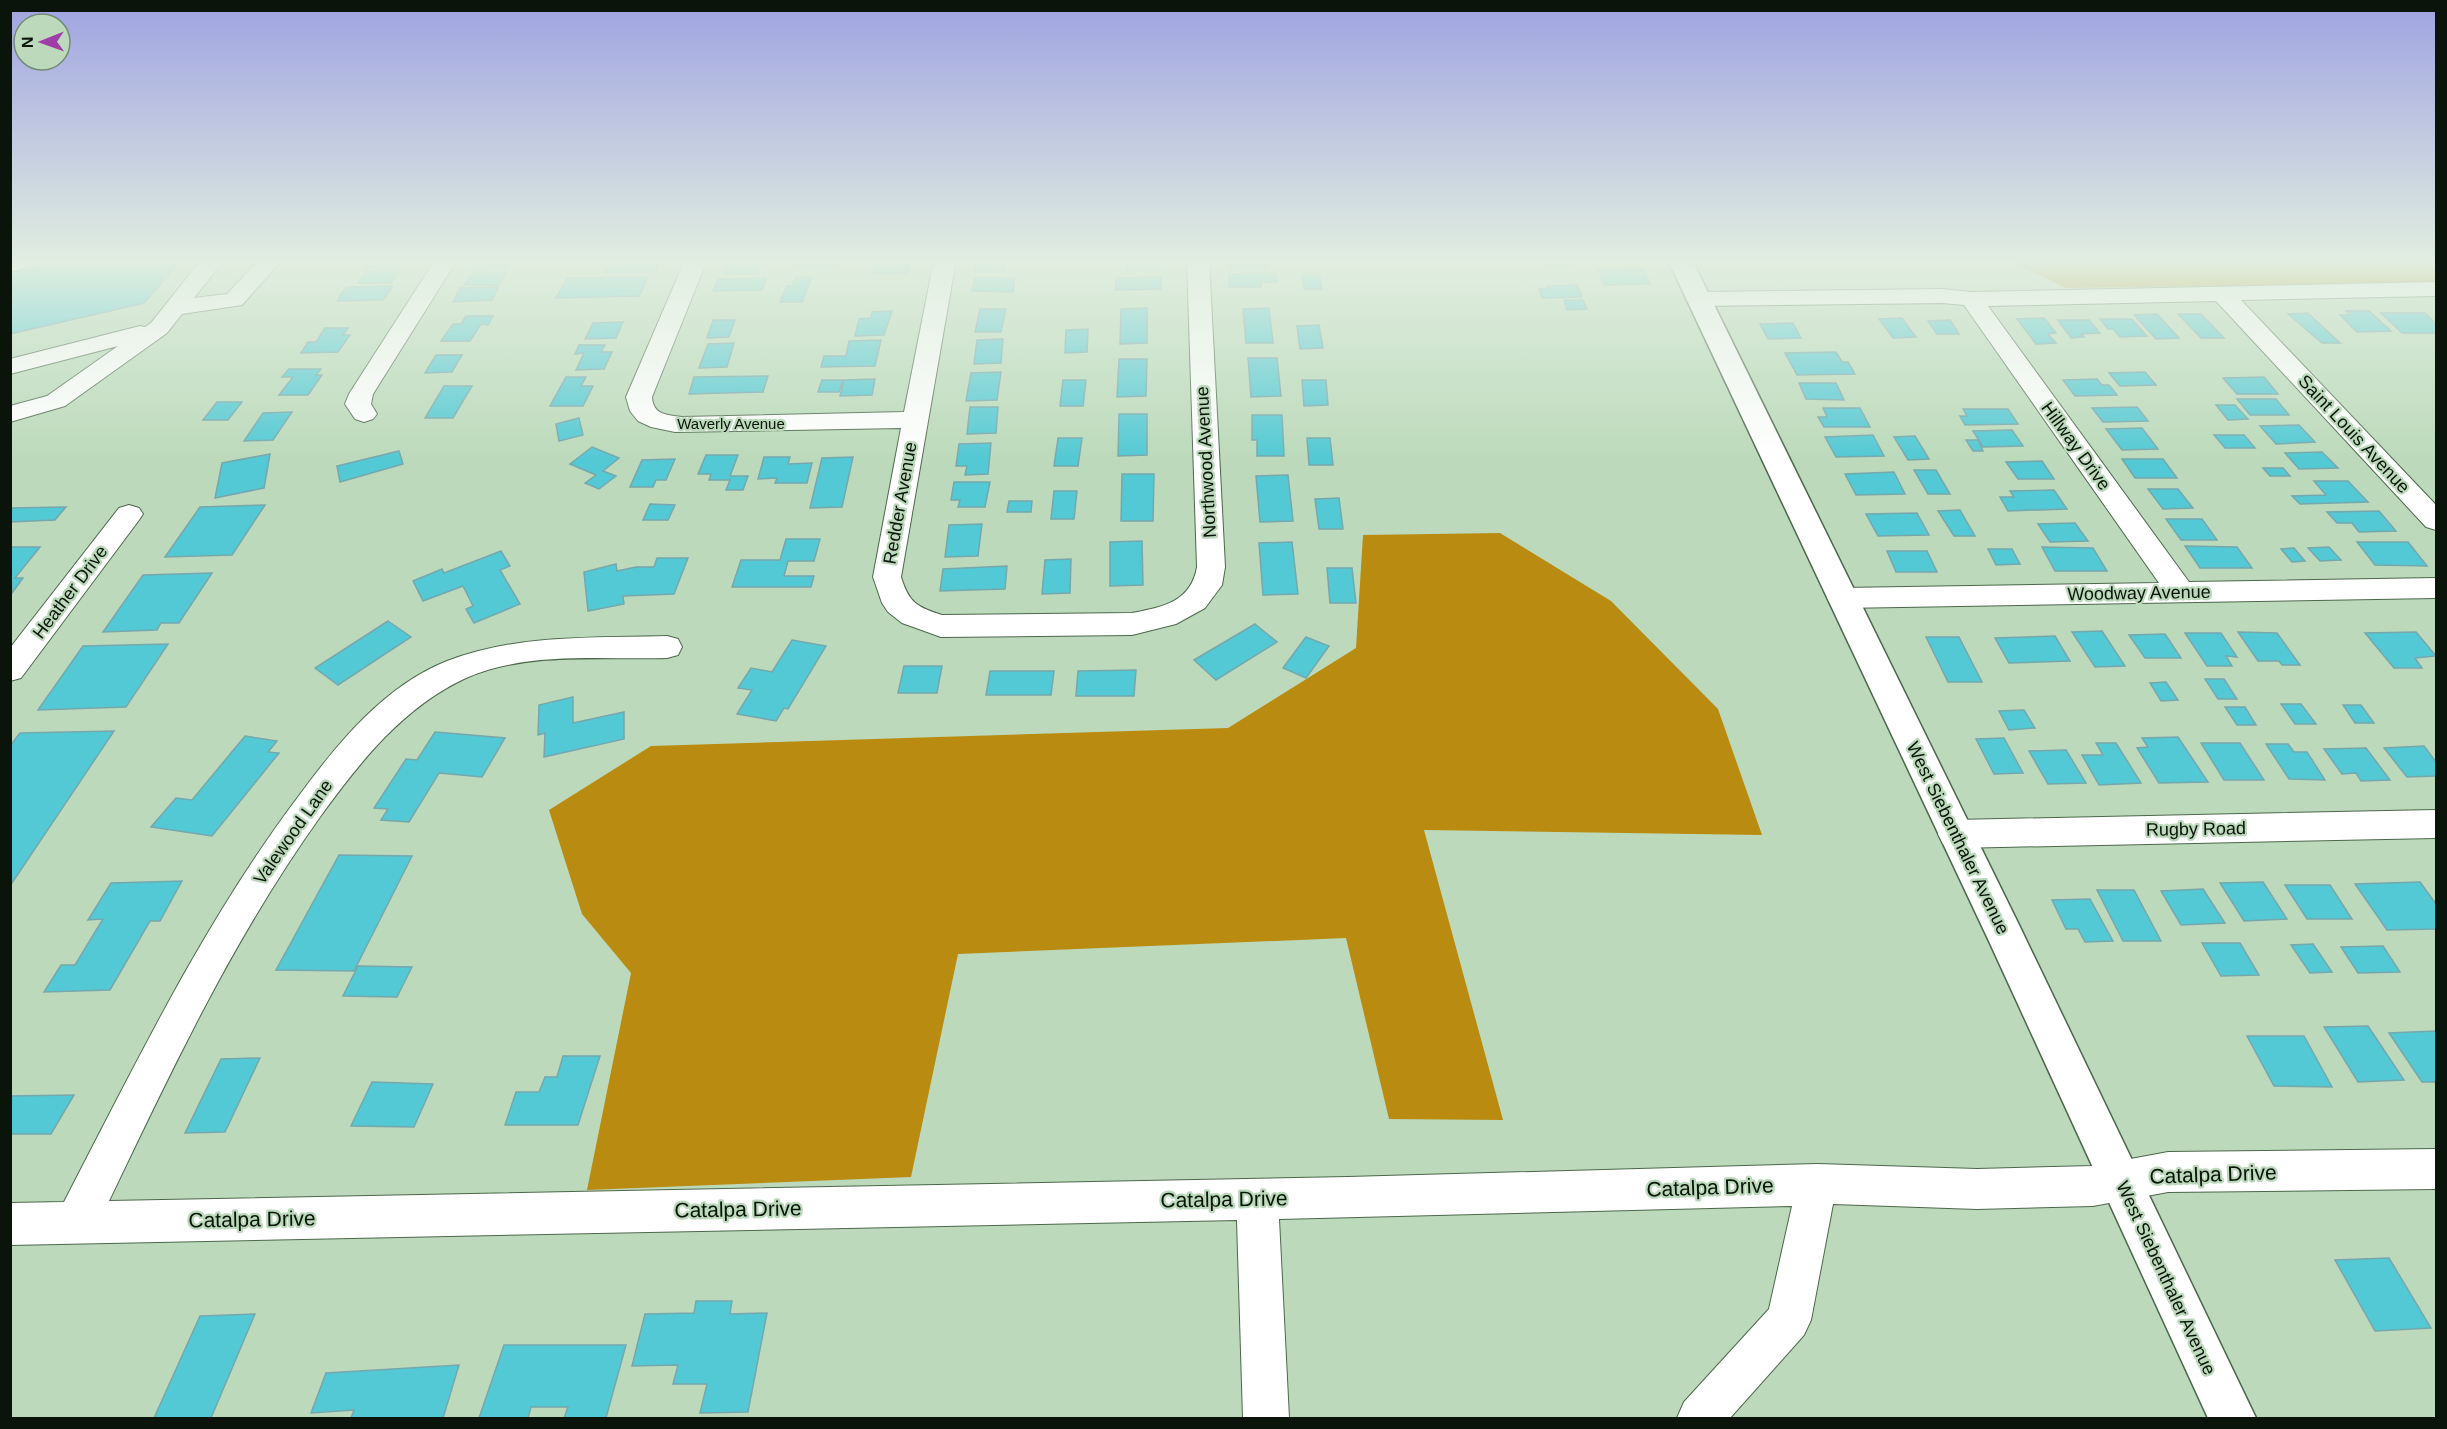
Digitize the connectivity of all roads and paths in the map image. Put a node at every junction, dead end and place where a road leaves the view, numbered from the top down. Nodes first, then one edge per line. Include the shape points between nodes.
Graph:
1 (404, 327) edge
2 (668, 327) edge
3 (932, 327) edge
4 (1201, 327) edge
5 (1711, 327) edge
6 (1991, 327) edge
7 (2253, 327) edge
8 (159, 328) joint
9 (10, 367) edge
10 (10, 414) edge
11 (364, 414) dead end
12 (915, 420) junction
13 (129, 514) dead end
14 (2436, 521) edge
15 (2436, 588) edge
16 (1204, 591) joint
17 (2182, 592) junction
18 (1842, 598) junction
19 (667, 647) dead end
20 (10, 670) edge
21 (2436, 824) edge
22 (1955, 834) junction
23 (2436, 1169) edge
24 (2121, 1181) junction
25 (1818, 1184) junction
26 (1257, 1199) junction
27 (77, 1221) junction
28 (10, 1224) edge
29 (1266, 1419) edge
30 (1700, 1419) edge
31 (2232, 1419) edge

1 - 11 street via 361,394 358,404
2 - 12 street, Waverly Avenue via 639,397 645,416 663,423
3 - 12 street, Redder Avenue
4 - 16 street, Northwood Avenue via 1211,567
5 - 18 main road, West Siebenthaler Avenue
6 - 17 street, Hillway Drive
7 - 14 street, Saint Louis Avenue
8 - 9 street
8 - 10 street via 56,401
12 - 16 street, Redder Avenue via 887,578 892,596 912,616 940,626 1132,624 1178,612
13 - 20 street, Heather Drive
15 - 17 street, Woodway Avenue
17 - 18 street, Woodway Avenue
18 - 22 main road, West Siebenthaler Avenue
19 - 27 street, Valewood Lane via 534,650 481,660 412,694 366,736 270,860 226,932
21 - 22 street, Rugby Road
22 - 24 main road, West Siebenthaler Avenue
23 - 24 street, Catalpa Drive via 2168,1172
24 - 25 street, Catalpa Drive via 2093,1186 1977,1189
24 - 31 main road, West Siebenthaler Avenue
25 - 26 street, Catalpa Drive
25 - 30 street via 1789,1320
26 - 27 street, Catalpa Drive
26 - 29 street
27 - 28 street, Catalpa Drive

